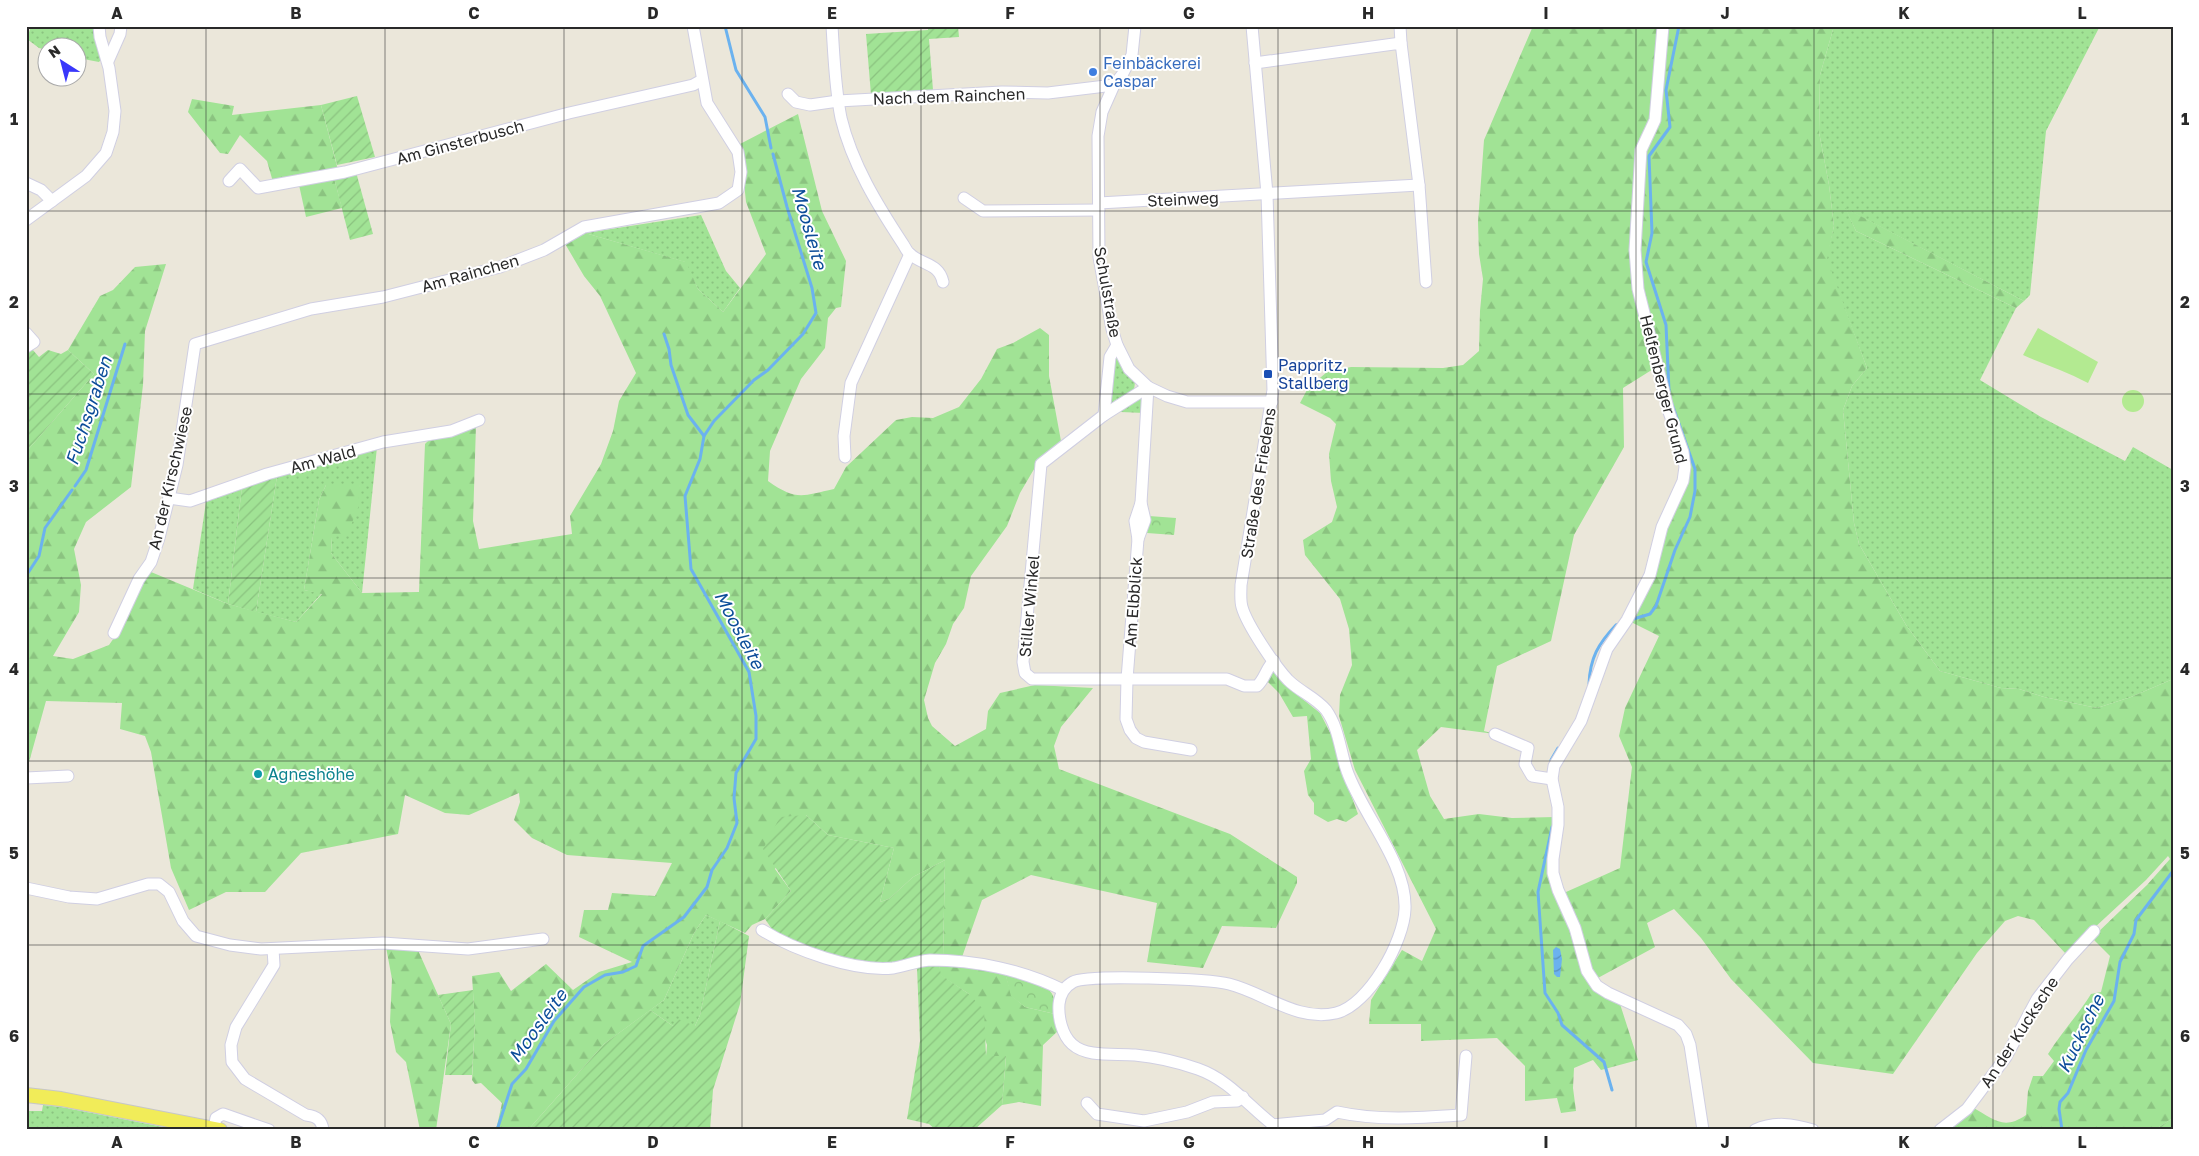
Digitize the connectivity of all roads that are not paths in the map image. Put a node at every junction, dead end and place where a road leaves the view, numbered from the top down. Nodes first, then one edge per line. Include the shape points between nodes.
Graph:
1 (99, 26) edge
2 (121, 26) edge
3 (693, 26) edge
4 (832, 26) edge
5 (1134, 26) edge
6 (1252, 26) edge
7 (1400, 26) edge
8 (1663, 26) edge
9 (1402, 43) junction
10 (108, 61) junction
11 (1255, 63) junction
12 (702, 80) junction
13 (1114, 85) junction
14 (788, 94) dead end
15 (838, 101) junction
16 (229, 181) dead end
17 (26, 183) edge
18 (1419, 185) junction
19 (1267, 194) junction
20 (964, 198) dead end
21 (52, 201) junction
22 (1099, 206) junction
23 (26, 220) edge
24 (910, 254) junction
25 (943, 282) dead end
26 (1426, 282) dead end
27 (195, 344) joint
28 (1117, 345) junction
29 (1148, 387) junction
30 (1272, 402) junction
31 (1104, 415) junction
32 (478, 420) dead end
33 (845, 457) dead end
34 (169, 498) junction
35 (114, 633) dead end
36 (1274, 661) junction
37 (1129, 665) junction
38 (1144, 678) junction
39 (1127, 679) junction
40 (1495, 734) dead end
41 (1191, 750) dead end
42 (68, 776) dead end
43 (26, 778) edge
44 (1552, 779) junction
45 (26, 888) edge
46 (762, 930) dead end
47 (2094, 931) dead end
48 (542, 939) dead end
49 (273, 950) junction
50 (1063, 990) junction
51 (1466, 1056) dead end
52 (26, 1095) edge
53 (1243, 1097) junction
54 (1087, 1103) dead end
55 (1276, 1127) edge
56 (217, 1129) edge
57 (269, 1130) edge
58 (323, 1130) edge
59 (1703, 1130) edge
60 (1755, 1130) edge
61 (1813, 1130) edge
62 (1940, 1130) edge

1 - 10 street
2 - 10 street
3 - 12 street
4 - 15 street
5 - 13 street, Schulstraße via 1132,55
6 - 11 street, Straße des Friedens
7 - 9 street
8 - 44 street, Helfenberger Grund via 1655,120 1640,150 1635,250 1638,289 1669,412 1683,452 1683,481 1662,527 1650,574 1628,618 1607,649 1581,721 1554,766
9 - 11 street
9 - 18 street
10 - 21 street via 115,111 106,154 86,176
11 - 19 street, Straße des Friedens
12 - 16 street, Am Ginsterbusch via 693,85 317,178 258,188 240,169
12 - 27 street, Am Rainchen via 706,103 738,152 741,172 738,190 719,204 584,226 544,250 500,268 383,297 311,309
13 - 15 street, Nach dem Rainchen via 1048,93 1002,92
13 - 22 street, Schulstraße via 1102,112 1098,136
14 - 15 street, Nach dem Rainchen via 802,105
15 - 24 street via 858,164 878,206
17 - 21 street via 41,190
18 - 19 street, Steinweg
18 - 26 street
19 - 22 street, Steinweg
19 - 30 street, Straße des Friedens
20 - 22 street via 983,211
21 - 23 street
22 - 28 street, Schulstraße via 1099,256
24 - 25 street via 937,269
24 - 33 street via 851,382 844,436
27 - 34 street, An der Kirschwiese via 185,420
28 - 29 street, Schulstraße via 1129,370
28 - 31 street via 1110,357
29 - 30 street, Schulstraße via 1187,402
29 - 31 street
29 - 37 street, Am Elbblick via 1141,503 1145,520 1138,539
30 - 36 street, Straße des Friedens via 1241,596 1248,620
31 - 39 street, Stiller Winkel via 1041,464 1023,662 1025,673 1032,679
32 - 34 street, Am Wald via 451,431 383,442 268,474 190,501
34 - 35 street, An der Kirschwiese via 151,562
36 - 38 street via 1257,686 1244,686 1227,679
36 - 50 street, Straße des Friedens via 1289,680 1318,701 1327,712 1347,771 1402,884 1405,898 1403,924 1380,972 1346,1009 1323,1015 1307,1014 1216,982 1098,978 1078,980
37 - 38 street, Am Elbblick via 1138,668
37 - 39 street, Am Elbblick
38 - 39 street
39 - 41 street, Am Elbblick via 1126,719 1136,738 1154,745
40 - 44 street via 1528,748 1525,764 1532,776
42 - 43 street
44 - 59 street via 1558,807 1553,873 1575,928 1587,971 1597,986 1672,1021 1686,1034
45 - 49 street via 97,900 148,884 158,884 169,892 183,921 196,936 230,945
46 - 50 street via 783,944 852,964 892,968 928,960 959,962 1020,972
47 - 62 street, An der Kucksche via 2037,999 2006,1058 1967,1109
48 - 49 street via 468,949 383,943
49 - 58 street via 274,965 236,1027 232,1062 245,1079 316,1118 322,1123
50 - 53 street via 1059,1012 1063,1030 1072,1045 1088,1052 1136,1055 1198,1069 1219,1078
51 - 55 street via 1461,1115 1362,1118 1337,1112 1325,1120
52 - 56 main road via 61,1098
53 - 54 street via 1144,1121 1097,1114
53 - 55 street
56 - 57 street via 216,1118 223,1114
60 - 61 street via 1784,1124

